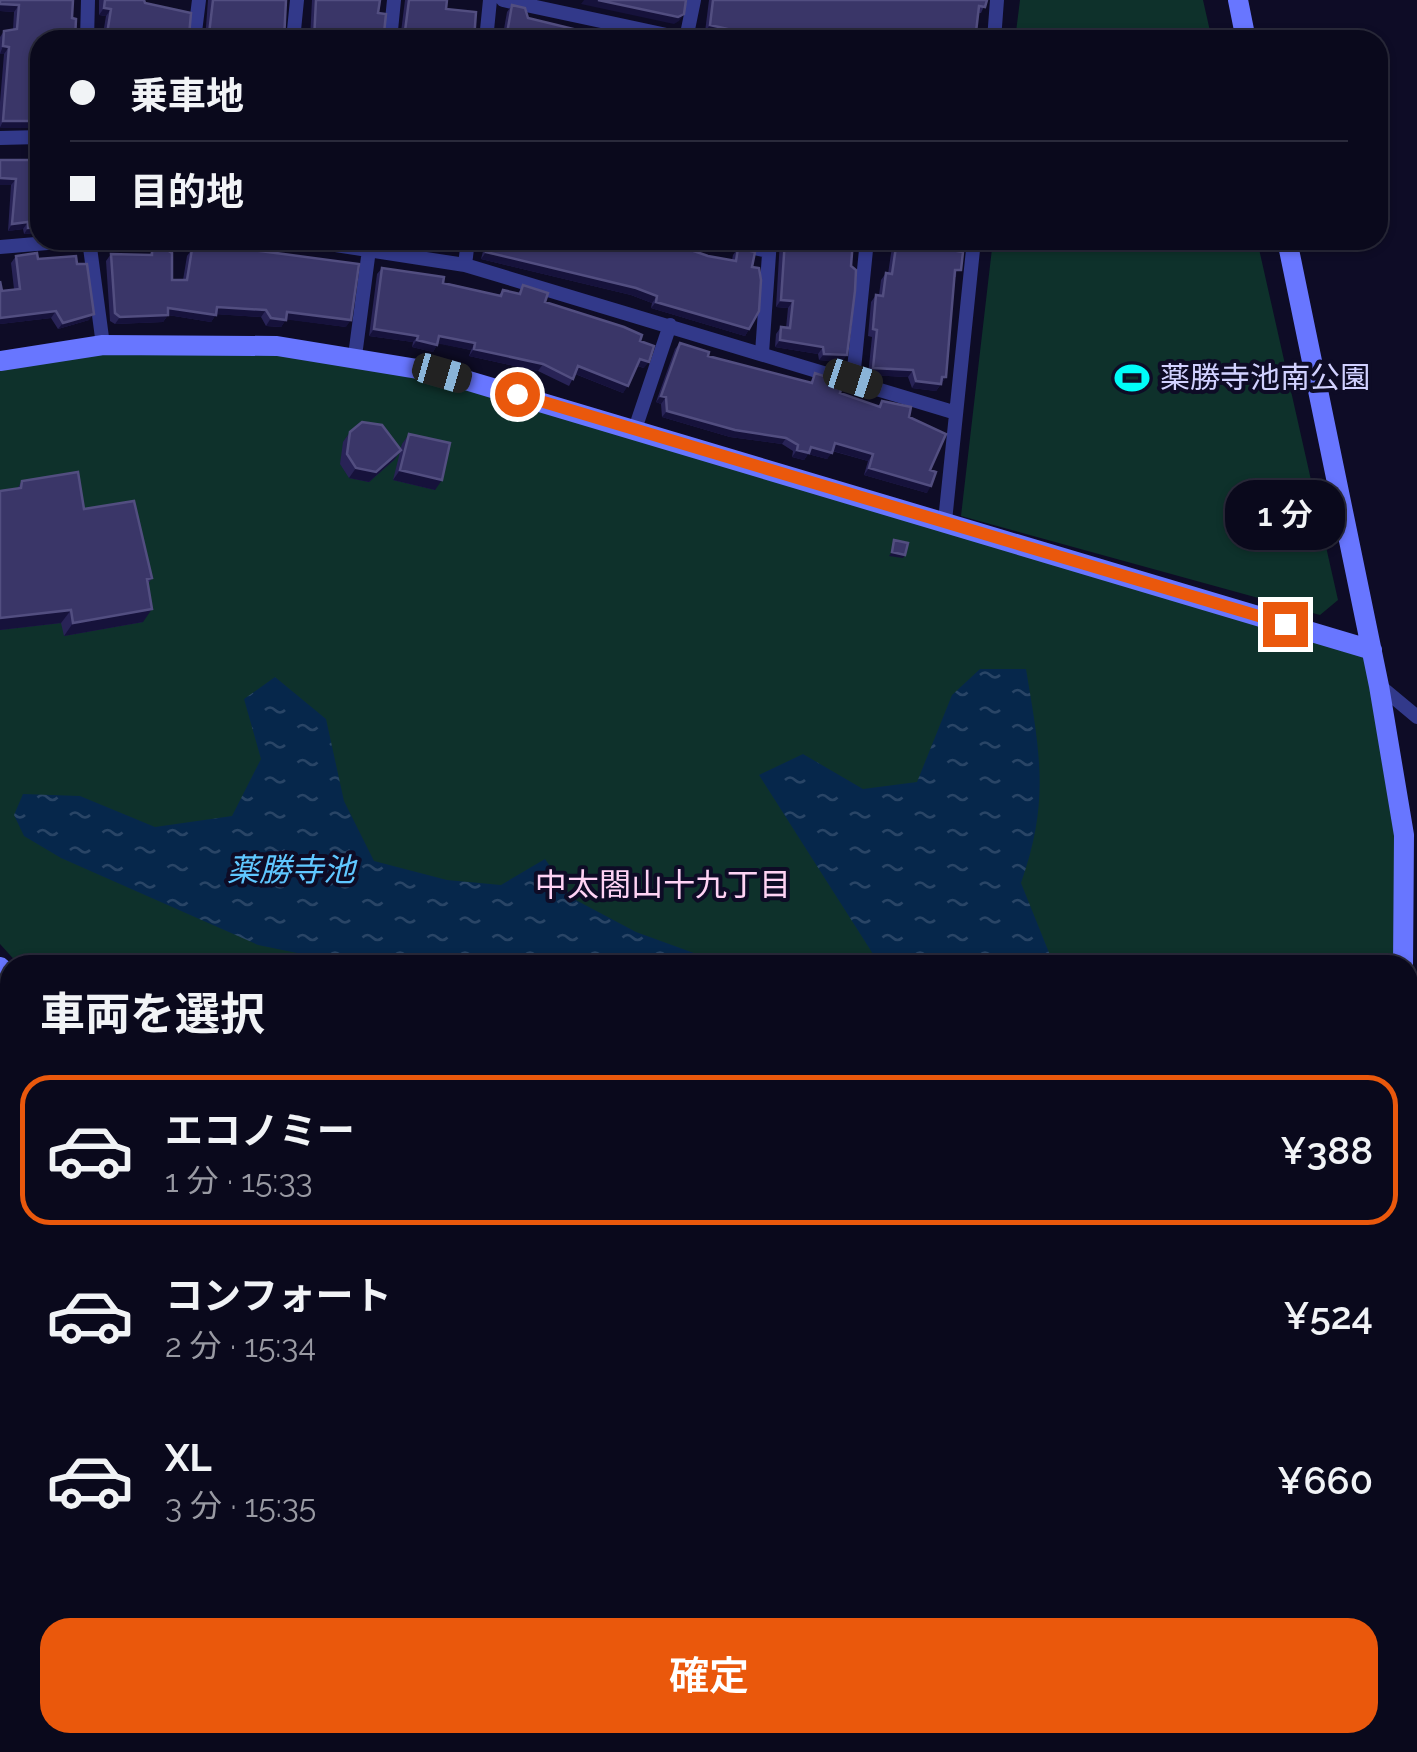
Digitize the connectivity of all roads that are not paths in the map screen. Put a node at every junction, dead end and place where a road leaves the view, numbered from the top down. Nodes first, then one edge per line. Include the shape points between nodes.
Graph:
1 (88, 0) edge
2 (297, 0) edge
3 (394, 0) edge
4 (490, 0) edge
5 (503, 0) edge
6 (694, 0) edge
7 (997, 0) edge
8 (1238, 0) edge
9 (195, 1) edge
10 (87, 30) edge
11 (194, 30) edge
12 (294, 30) edge
13 (391, 30) edge
14 (487, 30) edge
15 (642, 30) edge
16 (690, 30) edge
17 (995, 30) edge
18 (1244, 30) edge
19 (0, 138) edge
20 (30, 138) edge
21 (30, 245) edge
22 (0, 247) edge
23 (88, 250) edge
24 (369, 250) edge
25 (397, 250) edge
26 (467, 250) edge
27 (769, 250) edge
28 (867, 250) edge
29 (973, 250) edge
30 (1290, 250) edge
31 (465, 265) junction
32 (670, 325) junction
33 (103, 345) junction
34 (762, 353) junction
35 (354, 356) junction
36 (0, 361) edge
37 (853, 379) junction
38 (953, 412) junction
39 (636, 429) junction
40 (945, 521) junction
41 (1372, 650) junction
42 (1379, 686) junction
43 (1417, 718) edge
44 (1410, 848) edge
45 (1411, 939) edge

1 - 10 street
2 - 12 street
3 - 13 street
4 - 14 street
5 - 15 street
6 - 16 street
7 - 17 street
8 - 18 street
9 - 11 street
19 - 20 street
21 - 22 street
23 - 33 street
24 - 35 street
25 - 31 street
26 - 31 street
27 - 34 street
28 - 37 street
29 - 38 street
30 - 41 street
31 - 32 street
32 - 34 street
32 - 39 street
33 - 35 street via 276,346
33 - 36 street
34 - 37 street
35 - 39 street via 442,373
37 - 38 street
38 - 40 street
39 - 40 street
40 - 41 street
41 - 42 street
42 - 43 street
42 - 44 street
44 - 45 street

